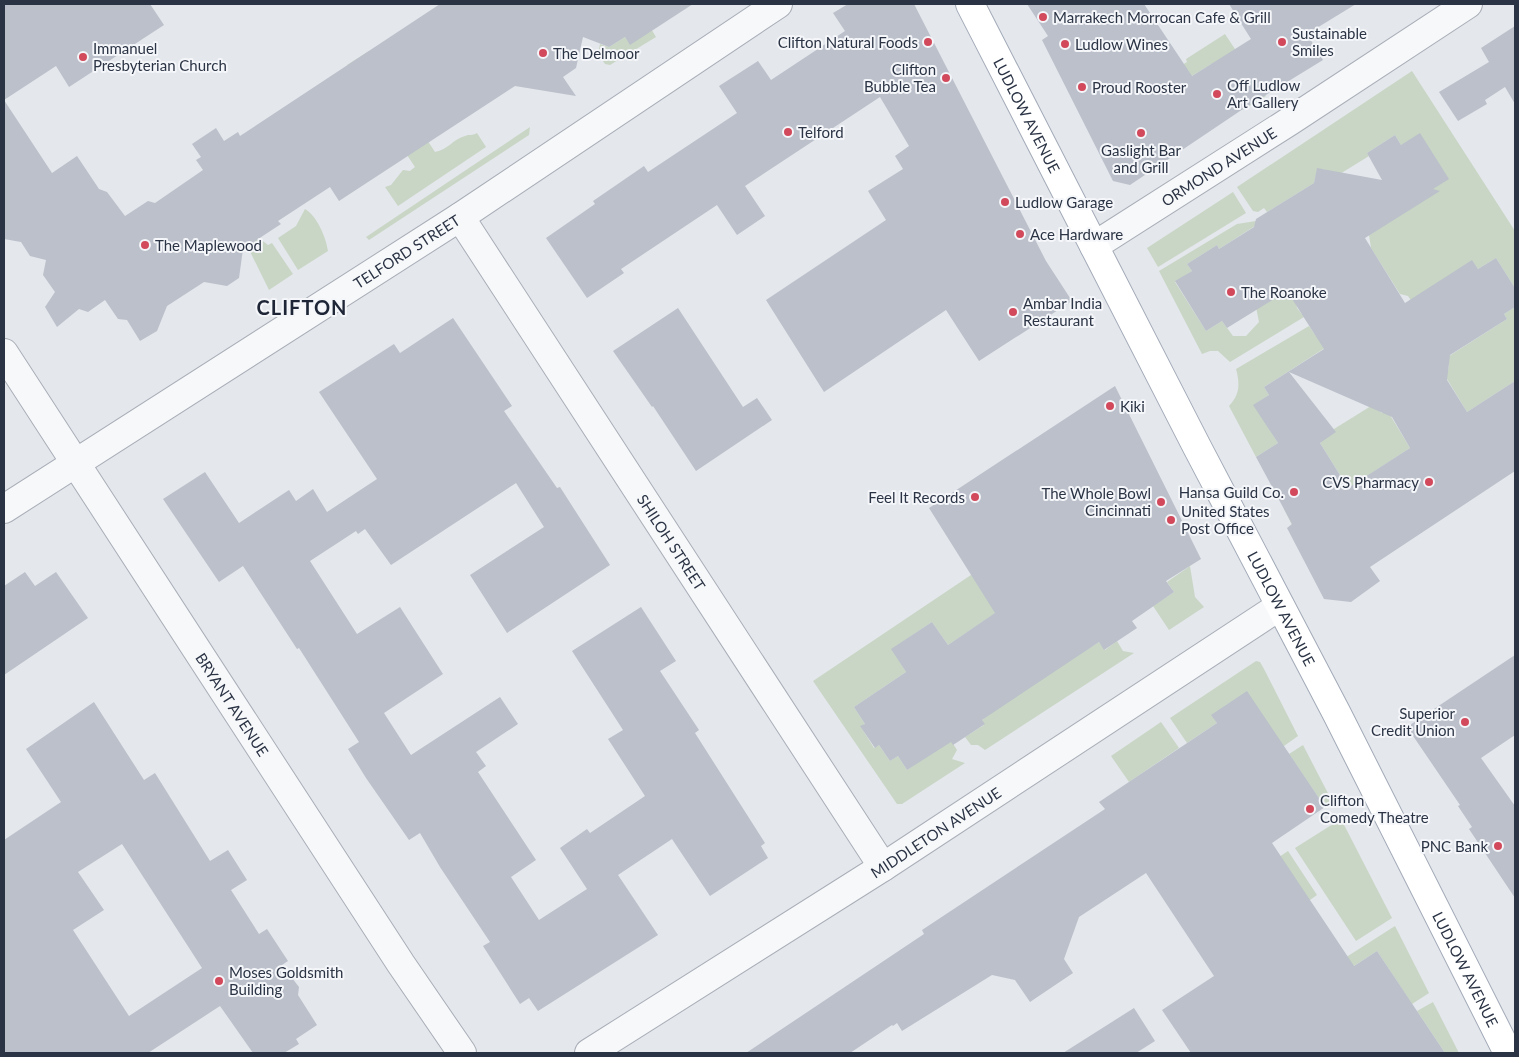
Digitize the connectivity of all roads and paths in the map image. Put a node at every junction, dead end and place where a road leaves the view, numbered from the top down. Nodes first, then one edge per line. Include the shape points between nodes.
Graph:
1 (778, 4) edge
2 (970, 4) edge
3 (1468, 4) edge
4 (460, 217) junction
5 (1094, 246) junction
6 (4, 353) edge
7 (75, 463) junction
8 (4, 509) edge
9 (1280, 606) junction
10 (883, 867) junction
11 (462, 1053) edge
12 (589, 1053) edge
13 (1508, 1053) edge

1 - 4 street, TELFORD STREET
2 - 5 main road, LUDLOW AVENUE
3 - 5 street, ORMOND AVENUE
4 - 7 street, TELFORD STREET
4 - 10 street, SHILOH STREET
5 - 9 main road, LUDLOW AVENUE
6 - 7 street, BRYANT AVENUE
7 - 8 street, TELFORD STREET
7 - 11 street, BRYANT AVENUE
9 - 10 street, MIDDLETON AVENUE
9 - 13 main road, LUDLOW AVENUE
10 - 12 street, MIDDLETON AVENUE

